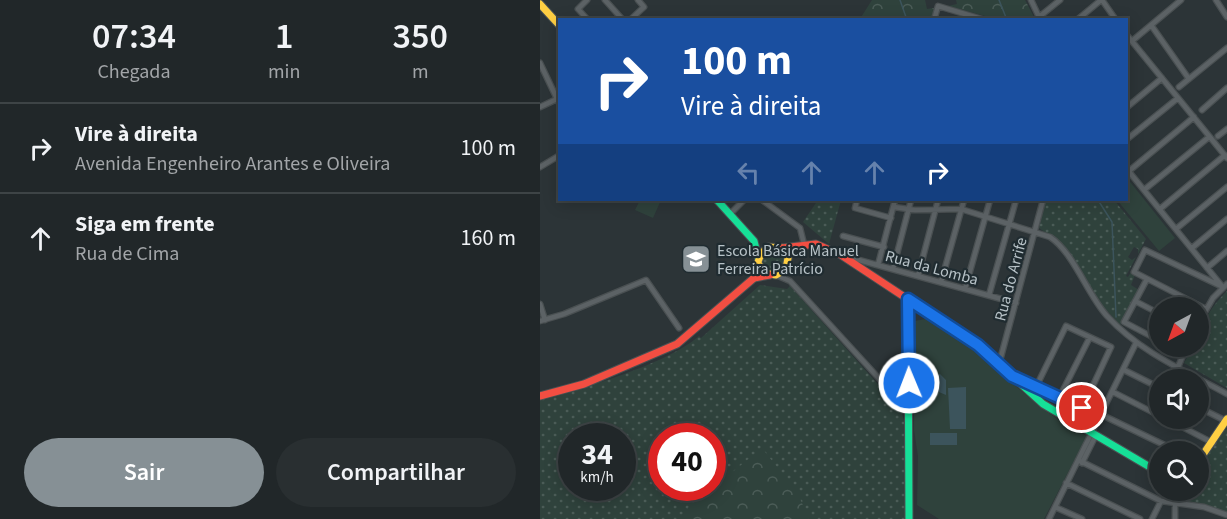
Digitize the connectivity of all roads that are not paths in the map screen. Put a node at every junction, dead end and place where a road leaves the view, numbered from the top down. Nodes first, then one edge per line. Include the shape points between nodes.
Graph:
1 (587, 0) edge
2 (604, 0) edge
3 (638, 0) edge
4 (1031, 0) edge
5 (1060, 0) edge
6 (1102, 0) edge
7 (1181, 0) edge
8 (1216, 0) edge
9 (540, 4) edge
10 (962, 12) junction
11 (1227, 17) edge
12 (586, 18) edge
13 (621, 18) edge
14 (632, 18) edge
15 (935, 18) edge
16 (960, 18) edge
17 (982, 18) edge
18 (1040, 18) edge
19 (1080, 18) edge
20 (1115, 18) edge
21 (558, 24) edge
22 (1151, 25) junction
23 (1130, 41) edge
24 (1227, 48) edge
25 (540, 63) edge
26 (1162, 78) junction
27 (1189, 79) junction
28 (1179, 87) dead end
29 (1227, 88) edge
30 (1178, 98) junction
31 (557, 99) joint
32 (1128, 106) edge
33 (540, 107) edge
34 (1202, 110) dead end
35 (1194, 117) junction
36 (1227, 129) edge
37 (1209, 136) junction
38 (1218, 136) dead end
39 (1128, 138) edge
40 (558, 156) edge
41 (1226, 157) edge
42 (540, 167) edge
43 (1128, 169) edge
44 (1227, 187) edge
45 (1144, 190) junction
46 (718, 201) edge
47 (743, 201) edge
48 (763, 201) edge
49 (857, 201) edge
50 (896, 201) edge
51 (911, 201) edge
52 (938, 201) edge
53 (964, 201) edge
54 (990, 201) edge
55 (1016, 201) edge
56 (1043, 201) edge
57 (894, 207) junction
58 (962, 208) junction
59 (909, 209) junction
60 (936, 209) junction
61 (1160, 209) junction
62 (730, 214) junction
63 (985, 217) junction
64 (891, 218) junction
65 (1227, 219) edge
66 (1009, 225) junction
67 (1176, 228) junction
68 (1035, 231) junction
69 (843, 236) dead end
70 (754, 241) junction
71 (800, 244) junction
72 (770, 246) junction
73 (884, 247) junction
74 (782, 248) junction
75 (1192, 248) junction
76 (1227, 251) edge
77 (841, 255) junction
78 (758, 260) junction
79 (788, 261) junction
80 (878, 265) junction
81 (1207, 268) junction
82 (893, 269) junction
83 (773, 275) junction
84 (918, 276) junction
85 (754, 278) junction
86 (1147, 279) junction
87 (790, 281) junction
88 (941, 282) junction
89 (1225, 286) edge
90 (965, 289) junction
91 (989, 295) junction
92 (1182, 297) edge
93 (908, 299) junction
94 (1135, 301) junction
95 (1016, 303) junction
96 (540, 304) edge
97 (1209, 305) edge
98 (1149, 308) edge
99 (542, 320) edge
100 (679, 328) dead end
101 (1149, 335) edge
102 (1090, 337) junction
103 (1136, 344) junction
104 (1183, 357) edge
105 (999, 364) junction
106 (1178, 367) junction
107 (1124, 370) junction
108 (1012, 376) junction
109 (1149, 382) edge
110 (1036, 387) junction
111 (1113, 392) junction
112 (1227, 394) edge
113 (540, 396) edge
114 (1059, 398) junction
115 (909, 403) junction
116 (1082, 408) junction
117 (1149, 410) edge
118 (1209, 412) edge
119 (1102, 415) junction
120 (1226, 420) edge
121 (1075, 424) junction
122 (1186, 429) edge
123 (1094, 436) junction
124 (1156, 441) edge
125 (1213, 443) junction
126 (1209, 448) edge
127 (1080, 461) junction
128 (1149, 469) edge
129 (1066, 483) junction
130 (1149, 495) edge
131 (1161, 501) joint
132 (1175, 502) junction
133 (1055, 507) junction
134 (1227, 515) edge
135 (909, 519) edge
136 (1049, 519) edge
137 (1082, 519) edge
138 (1140, 519) edge
139 (1152, 519) edge
140 (1175, 519) edge

1 - 12 street via 578,9
2 - 13 street
3 - 14 street via 644,7
4 - 18 street
5 - 18 street
6 - 19 street
6 - 20 street
7 - 22 street
8 - 11 street
9 - 21 street
10 - 15 street via 938,6
10 - 16 street
10 - 17 street
22 - 23 street
22 - 27 street
23 - 26 street
24 - 27 street
25 - 31 street
26 - 30 street
26 - 32 street
27 - 28 street
29 - 34 street
30 - 35 street
30 - 39 street
31 - 33 street
35 - 37 street
35 - 43 street
36 - 38 street
37 - 41 street
37 - 45 street
40 - 42 street
41 - 61 street
43 - 45 street
44 - 67 street
45 - 61 street
46 - 62 street
47 - 62 street
48 - 71 street via 800,228
49 - 64 street via 855,208
50 - 57 street
51 - 59 street
52 - 60 street
53 - 58 street
54 - 63 street
55 - 66 street
56 - 68 street, Rua do Arrife
57 - 59 street
57 - 64 street
58 - 60 street
58 - 63 street
58 - 88 street
59 - 60 street
59 - 82 street
60 - 84 street
61 - 67 street
62 - 70 street
63 - 66 street
63 - 90 street
64 - 73 street
65 - 75 street
66 - 68 street
66 - 91 street
67 - 75 street
68 - 95 street, Rua do Arrife
68 - 103 street via 1057,242 1100,308
69 - 73 street
70 - 72 street
70 - 78 street
71 - 74 street
71 - 77 street via 816,244
71 - 79 street
72 - 74 street
72 - 78 street
73 - 80 street
74 - 79 street
75 - 81 street
76 - 81 street
77 - 80 street, Rua da Lomba
77 - 93 street
78 - 83 street via 764,273
78 - 85 street
79 - 83 street via 786,269
79 - 87 street
80 - 82 street, Rua da Lomba
81 - 89 street
82 - 84 street, Rua da Lomba
83 - 85 street
83 - 87 street
84 - 88 street, Rua da Lomba
85 - 113 street via 677,345 584,384
86 - 89 street via 1134,272 1145,250
86 - 92 street
86 - 94 street
87 - 115 street via 896,398
88 - 90 street, Rua da Lomba
89 - 97 street
90 - 91 street, Rua da Lomba
91 - 95 street, Rua da Lomba
93 - 105 street via 978,345
93 - 115 street
94 - 98 street
94 - 101 street via 1124,322
95 - 105 street, Rua do Arrife
96 - 99 street
99 - 100 street via 646,280
102 - 110 street via 1066,326
102 - 114 street
102 - 116 street via 1111,346
103 - 106 street
103 - 107 street
104 - 106 street
105 - 108 street
106 - 112 street
107 - 109 street
107 - 111 street
108 - 110 street
108 - 121 street via 1043,404
110 - 114 street
111 - 117 street
111 - 119 street
114 - 116 street
115 - 135 street
116 - 121 street
118 - 120 street
119 - 123 street
119 - 124 street
120 - 125 street
121 - 123 street
122 - 125 street
123 - 127 street
123 - 128 street
125 - 126 street
127 - 129 street
127 - 130 street
129 - 133 street
129 - 138 street
131 - 132 street
131 - 139 street
132 - 134 street
132 - 140 street
133 - 136 street
133 - 137 street

